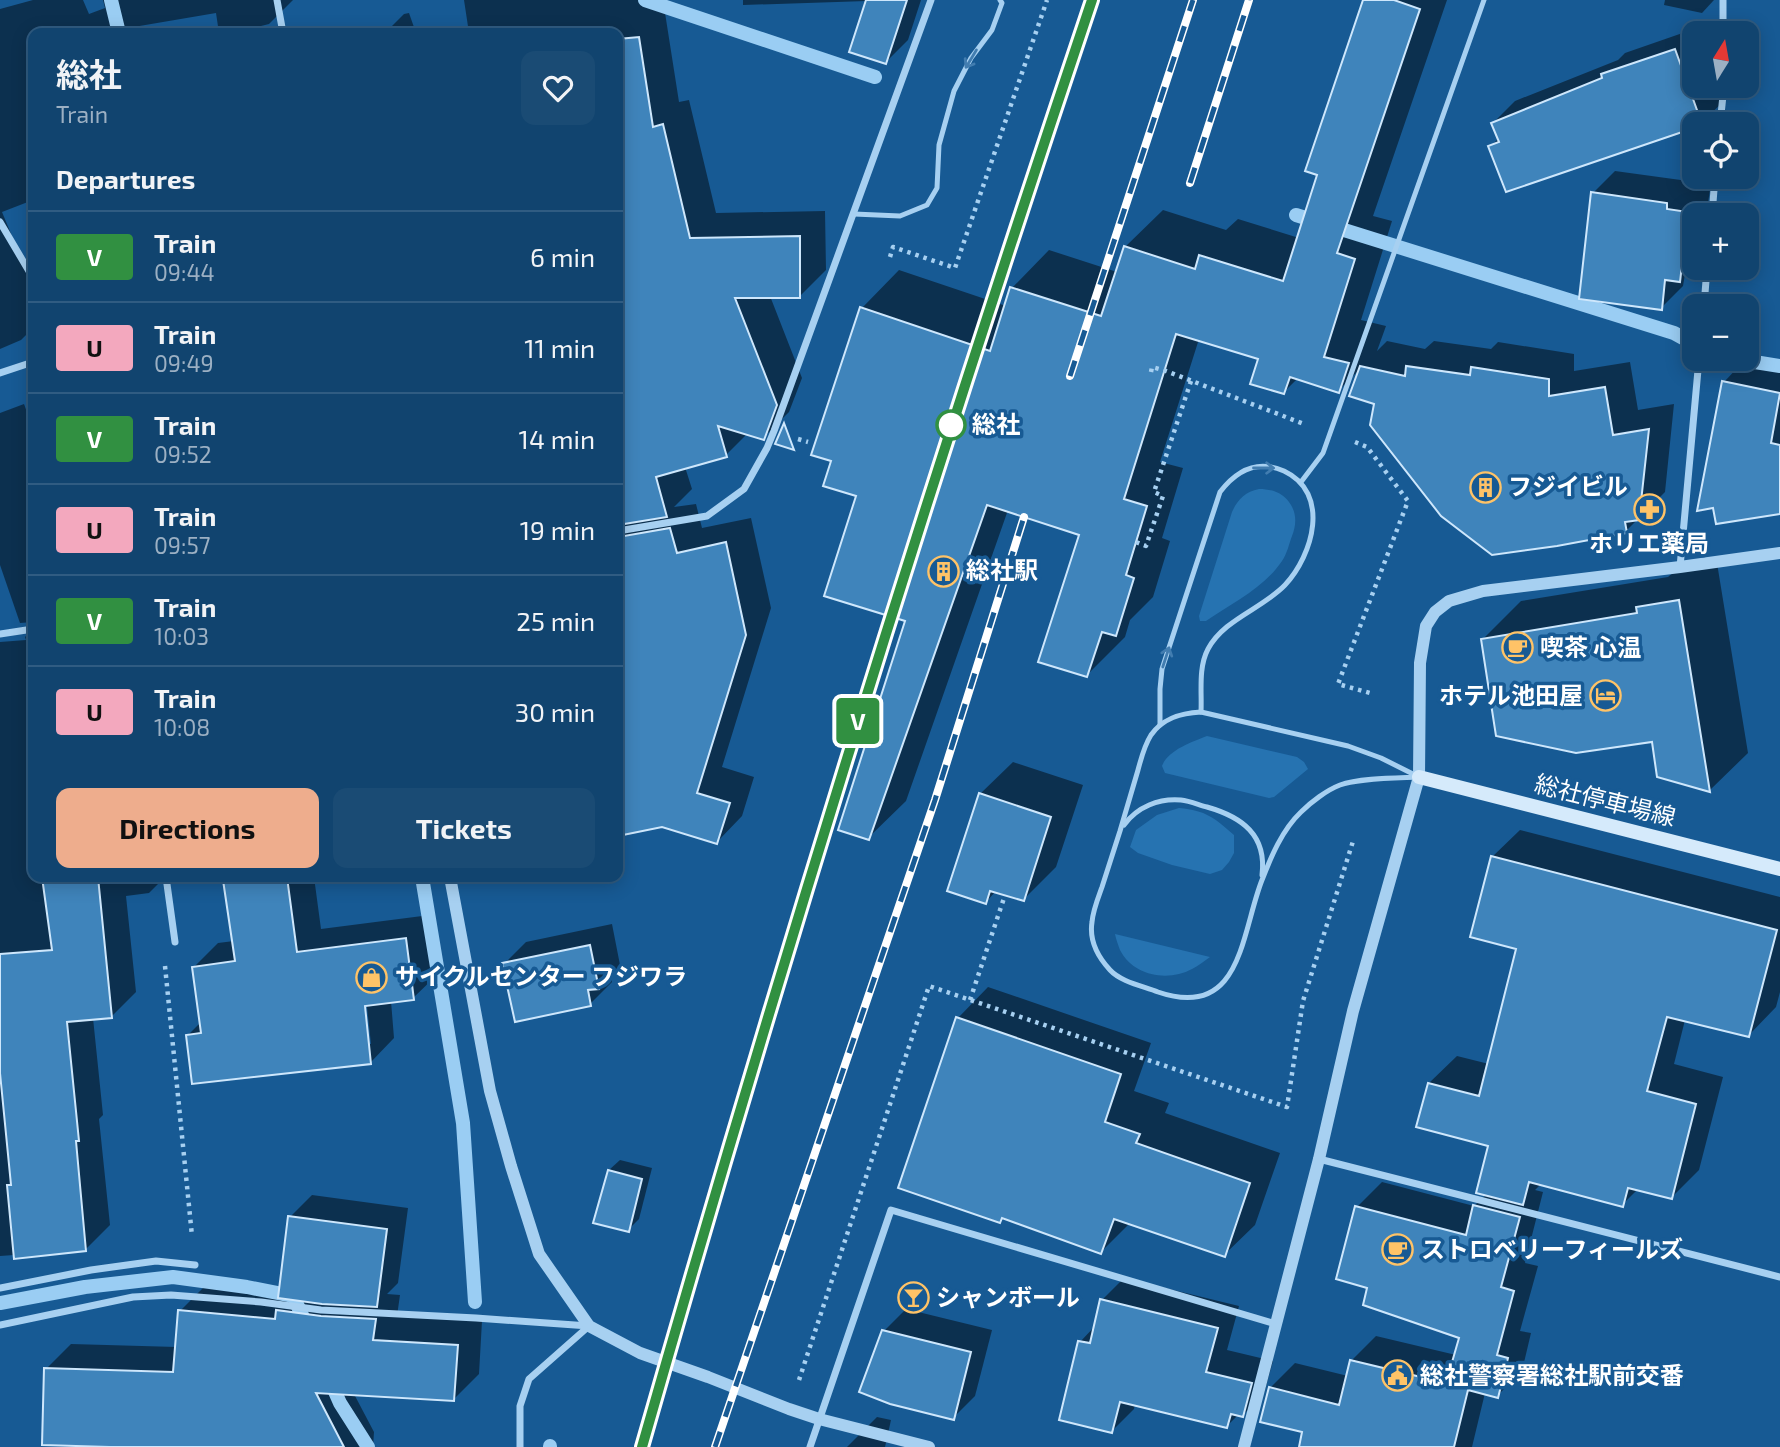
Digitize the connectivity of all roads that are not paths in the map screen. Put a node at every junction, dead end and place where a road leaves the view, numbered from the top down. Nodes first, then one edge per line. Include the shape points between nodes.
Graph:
1 (277, 0) edge
2 (931, 0) edge
3 (1000, 0) edge
4 (1484, 0) edge
5 (1723, 0) edge
6 (1723, 21) edge
7 (282, 28) edge
8 (854, 214) junction
9 (0, 222) edge
10 (28, 270) edge
11 (28, 364) edge
12 (1698, 371) edge
13 (0, 373) edge
14 (1301, 482) junction
15 (623, 530) edge
16 (1780, 552) edge
17 (1680, 567) junction
18 (28, 630) edge
19 (0, 634) edge
20 (1201, 712) junction
21 (1160, 725) junction
22 (1419, 777) junction
23 (1121, 830) junction
24 (1780, 869) edge
25 (1261, 881) junction
26 (167, 882) edge
27 (451, 882) edge
28 (175, 942) road end
29 (1320, 1159) junction
30 (195, 1265) road end
31 (1780, 1277) edge
32 (0, 1288) edge
33 (1276, 1324) junction
34 (0, 1325) edge
35 (590, 1326) junction
36 (819, 1419) junction
37 (520, 1447) edge
38 (810, 1447) edge
39 (929, 1447) edge
40 (1244, 1447) edge

1 - 7 street
2 - 8 street
3 -> 8 lane via 992,30 954,91 939,145 937,188 927,205 900,216
4 - 14 lane via 1323,453
5 - 6 street
8 - 15 street via 767,448 744,489 707,516
9 - 10 street
11 - 13 street
12 - 17 street
14 - 20 lane via 1312,502 1314,520 1298,569 1283,587 1220,632 1207,651
21 -> 14 lane via 1162,669 1220,492 1237,474 1256,467 1276,468
16 - 17 street
17 - 22 street via 1483,591 1449,601 1435,612 1422,645
18 - 19 street
20 - 21 lane via 1170,718
20 - 22 lane via 1348,746
21 - 23 lane via 1144,749
22 - 24 main road, 総社停車場線
22 - 25 lane via 1353,782 1325,794 1300,812 1284,833
22 - 29 street via 1353,1011
23 - 25 lane via 1145,806 1163,800 1182,800 1216,810 1249,828 1264,863
23 - 25 lane via 1091,924 1101,960 1114,974 1131,982 1178,998 1219,986 1240,956
26 - 28 street
27 - 35 street via 491,1091 515,1178 539,1254
29 - 31 street
29 - 33 street
30 - 32 street via 156,1261
33 - 36 street via 891,1210
33 - 40 street
34 - 35 street via 133,1297 171,1295 321,1310
35 - 36 street via 640,1353
35 - 37 street via 529,1379 520,1406
36 - 38 street
36 - 39 street

